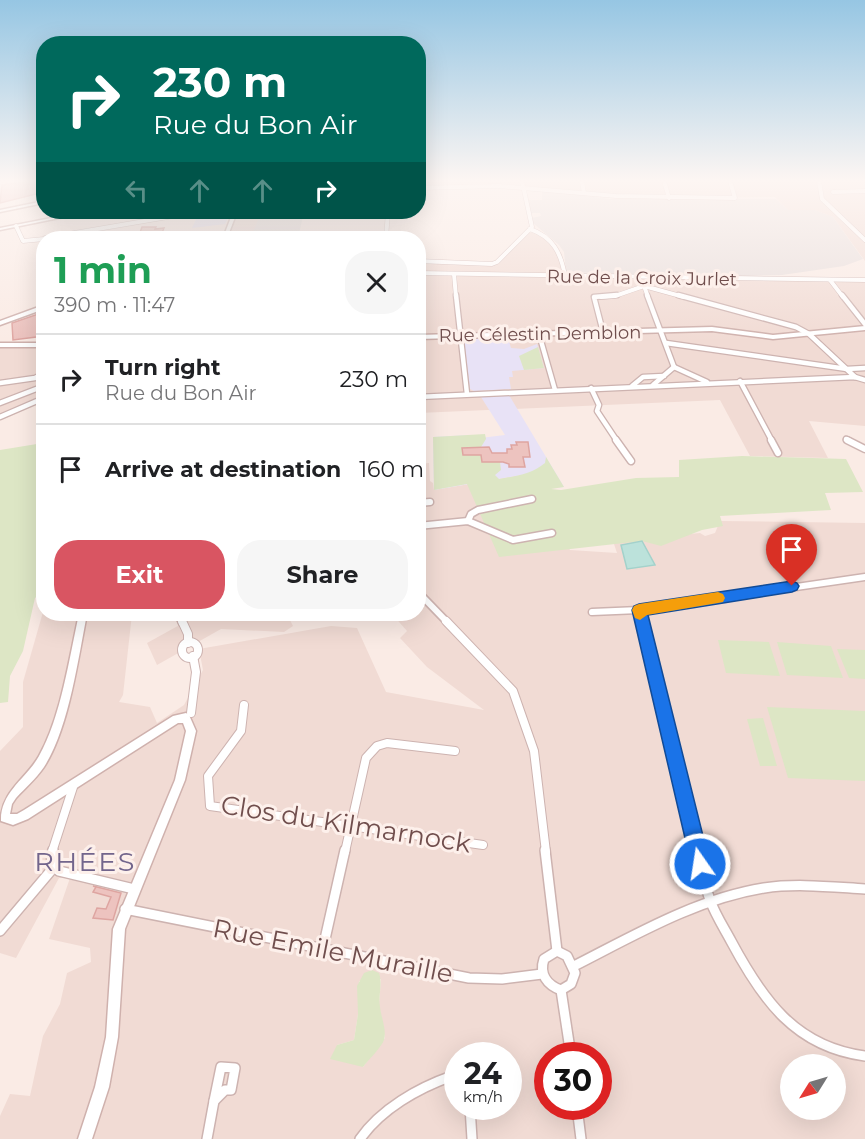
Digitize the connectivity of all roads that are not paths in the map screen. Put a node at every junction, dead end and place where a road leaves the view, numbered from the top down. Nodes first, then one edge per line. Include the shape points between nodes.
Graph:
1 (20, 234) edge
2 (526, 234) edge
3 (542, 234) edge
4 (36, 239) edge
5 (426, 261) edge
6 (426, 273) edge
7 (454, 274) junction
8 (565, 276) junction
9 (641, 278) junction
10 (830, 280) junction
11 (865, 280) edge
12 (644, 286) junction
13 (36, 310) edge
14 (0, 323) edge
15 (865, 326) edge
16 (661, 331) junction
17 (603, 332) junction
18 (539, 334) junction
19 (809, 334) junction
20 (460, 336) junction
21 (426, 337) edge
22 (666, 343) junction
23 (0, 345) edge
24 (36, 345) edge
25 (674, 367) junction
26 (865, 368) edge
27 (847, 369) junction
28 (664, 376) junction
29 (855, 377) junction
30 (35, 378) edge
31 (865, 380) edge
32 (740, 381) junction
33 (0, 382) edge
34 (708, 382) junction
35 (653, 385) junction
36 (632, 386) junction
37 (591, 388) junction
38 (36, 389) edge
39 (555, 390) junction
40 (467, 394) junction
41 (426, 397) edge
42 (36, 401) edge
43 (0, 403) edge
44 (0, 417) edge
45 (846, 439) dead end
46 (865, 449) edge
47 (778, 453) dead end
48 (631, 461) dead end
49 (532, 500) dead end
50 (426, 502) edge
51 (430, 502) dead end
52 (468, 521) junction
53 (426, 525) edge
54 (552, 533) dead end
55 (865, 578) edge
56 (426, 600) edge
57 (639, 610) junction
58 (592, 612) dead end
59 (81, 621) edge
60 (182, 621) edge
61 (188, 643) junction
62 (193, 656) junction
63 (244, 705) dead end
64 (191, 713) dead end
65 (455, 751) dead end
66 (74, 783) junction
67 (350, 826) junction
68 (483, 845) dead end
69 (54, 867) junction
70 (134, 889) junction
71 (865, 889) edge
72 (710, 901) junction
73 (125, 909) junction
74 (0, 931) edge
75 (323, 948) junction
76 (556, 951) junction
77 (574, 966) junction
78 (542, 974) junction
79 (561, 990) junction
80 (569, 1042) edge
81 (865, 1056) edge
82 (444, 1078) edge
83 (214, 1101) dead end
84 (471, 1120) edge
85 (579, 1120) edge
86 (85, 1139) edge
87 (207, 1139) edge
88 (360, 1139) edge
89 (472, 1139) edge
90 (581, 1139) edge

1 - 4 street via 23,240
2 - 5 street via 492,264
3 - 8 street via 562,254
6 - 7 street, Rue de la Croix Jurlet
7 - 8 street, Rue de la Croix Jurlet
7 - 20 street
8 - 9 street, Rue de la Croix Jurlet
9 - 10 street, Rue de la Croix Jurlet
9 - 12 street
10 - 11 street, Rue de la Croix Jurlet
10 - 15 street
12 - 16 street
12 - 17 street via 615,296 594,297
12 - 19 street via 796,327
13 - 14 street
15 - 19 street, Rue Célestin Demblon
16 - 17 street, Rue Célestin Demblon
16 - 19 street, Rue Célestin Demblon via 712,329 773,337
16 - 22 street
17 - 18 street, Rue Célestin Demblon
18 - 20 street, Rue Célestin Demblon
18 - 39 street
19 - 27 street
20 - 21 street, Rue Célestin Demblon
20 - 40 street
22 - 25 street
22 - 27 street
23 - 24 street
25 - 28 street
25 - 34 street
26 - 27 street
27 - 29 street
28 - 35 street
28 - 36 street via 643,377
29 - 31 street
29 - 32 street
30 - 33 street
32 - 34 street
32 - 47 street
34 - 35 street
35 - 36 street
36 - 37 street
37 - 39 street
37 - 48 street via 599,405 597,411
38 - 43 street
39 - 40 street
40 - 41 street
42 - 44 street
45 - 46 street
49 - 52 street via 478,510
50 - 51 street
52 - 53 street
52 - 54 street via 513,540
55 - 57 street
56 - 76 street via 513,691 534,751
57 - 58 street
57 - 72 street
59 - 66 street via 53,738 41,764 7,801 5,817 16,819
60 - 61 street
61 - 62 street via 199,647
61 - 62 street via 181,654 186,658
62 - 64 street via 196,672
63 - 67 street, Clos du Kilmarnock via 241,731 208,776 210,806
65 - 67 street via 387,743 377,746 363,764
66 - 69 street via 51,856
66 - 70 street via 163,726 186,718 191,731 180,780
67 - 68 street, Clos du Kilmarnock
67 - 75 street
69 - 70 street
69 - 74 street
70 - 73 street
71 - 72 street via 796,885
72 - 77 street
72 - 81 street via 751,980 776,1011 811,1039 841,1053
73 - 75 street, Rue Emile Muraille
73 - 86 street via 119,929 111,1046
75 - 78 street, Rue Emile Muraille via 469,978
76 - 77 street via 567,956
76 - 78 street via 546,956
77 - 79 street via 574,979
78 - 79 street via 548,985
79 - 80 street
82 - 88 street via 376,1119
83 - 87 street
84 - 89 street
85 - 90 street

